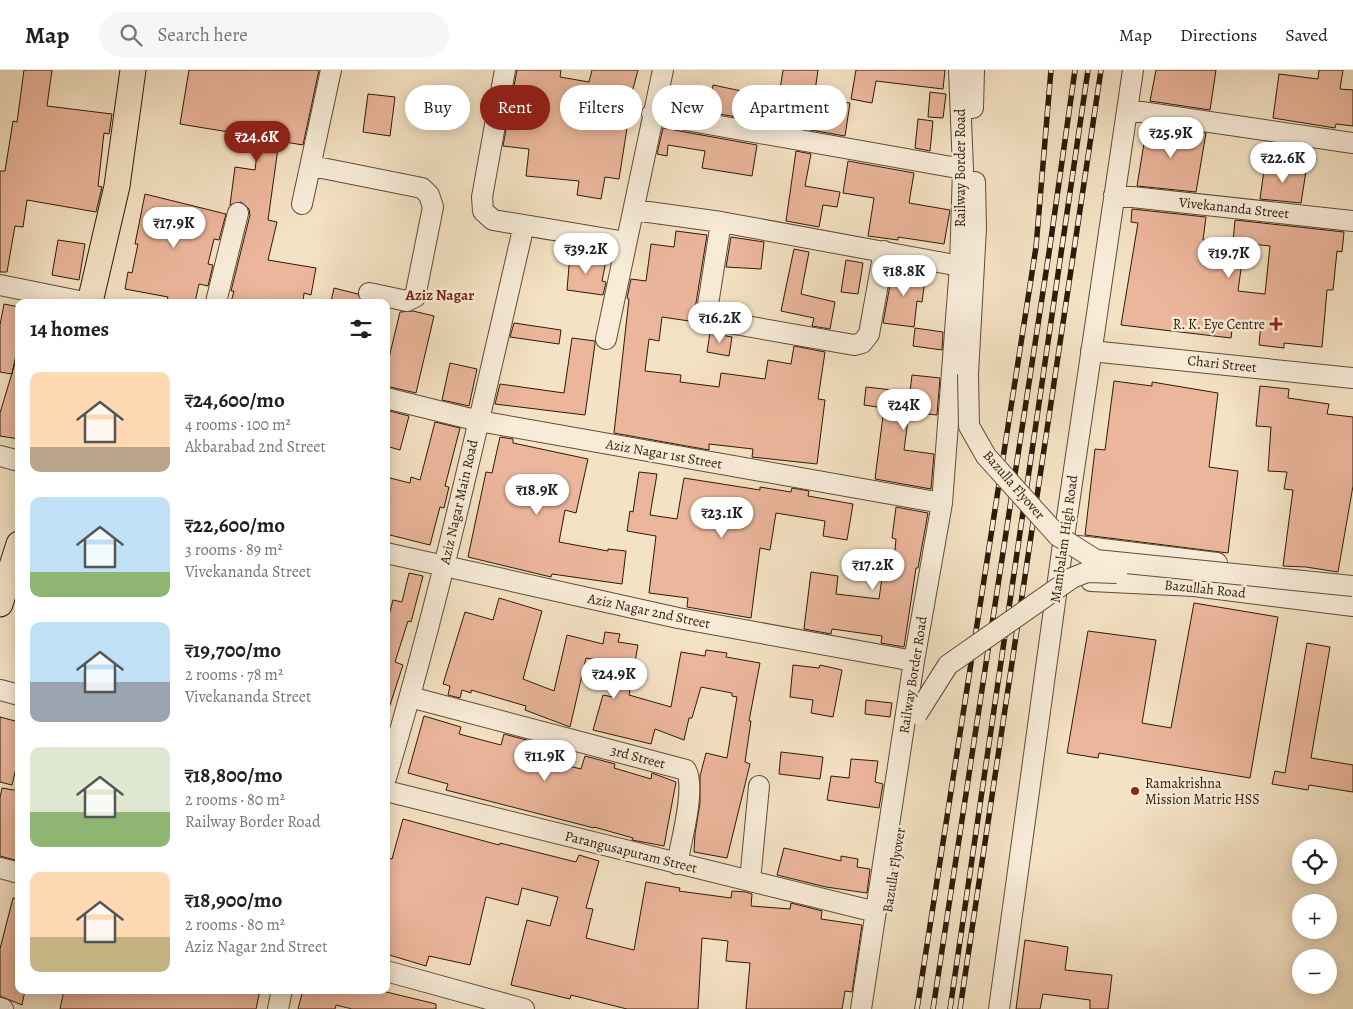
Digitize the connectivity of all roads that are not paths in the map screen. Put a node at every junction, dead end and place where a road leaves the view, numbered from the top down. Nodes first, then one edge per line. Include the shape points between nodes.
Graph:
1 (133, 70) edge
2 (331, 70) edge
3 (505, 70) edge
4 (663, 70) edge
5 (959, 70) edge
6 (974, 70) edge
7 (1133, 70) edge
8 (659, 85) edge
9 (1128, 110) junction
10 (652, 114) edge
11 (722, 126) edge
12 (1353, 143) edge
13 (312, 166) junction
14 (963, 169) junction
15 (1114, 195) junction
16 (302, 204) dead end
17 (634, 210) junction
18 (238, 212) dead end
19 (1353, 221) edge
20 (721, 222) junction
21 (524, 225) junction
22 (626, 242) junction
23 (884, 251) junction
24 (960, 266) junction
25 (0, 285) edge
26 (369, 293) dead end
27 (69, 299) edge
28 (91, 299) edge
29 (217, 299) edge
30 (606, 339) dead end
31 (1091, 351) junction
32 (1353, 378) edge
33 (390, 399) edge
34 (478, 421) junction
35 (0, 456) edge
36 (15, 460) edge
37 (942, 503) junction
38 (1063, 544) junction
39 (1094, 548) junction
40 (390, 554) edge
41 (15, 557) edge
42 (444, 567) junction
43 (1353, 579) edge
44 (1098, 581) junction
45 (1057, 583) junction
46 (1353, 586) edge
47 (1353, 598) edge
48 (0, 604) edge
49 (1353, 606) edge
50 (914, 661) junction
51 (0, 690) edge
52 (15, 693) edge
53 (410, 697) junction
54 (390, 764) edge
55 (759, 786) dead end
56 (390, 792) edge
57 (677, 864) junction
58 (0, 868) edge
59 (15, 872) edge
60 (750, 881) junction
61 (876, 912) junction
62 (390, 972) edge
63 (1002, 984) junction
64 (281, 994) edge
65 (494, 1005) edge
66 (278, 1009) edge
67 (524, 1009) edge
68 (861, 1009) edge
69 (873, 1009) edge
70 (989, 1009) edge
71 (999, 1009) edge

1 - 28 main road via 117,186
2 - 13 street
3 - 21 street via 482,197 483,211 493,220
4 - 8 street
5 - 14 street, Railway Border Road
6 - 46 street, Bazulla Flyover, bridge via 976,228 968,374 969,426 986,456 1058,536 1096,560
7 - 9 street, Mambalam High Road
9 - 12 street
9 - 15 street, Mambalam High Road
10 - 17 street
11 - 14 street
13 - 16 street
13 - 26 street via 422,188 429,195 433,207 415,297 407,301
14 - 24 street, Railway Border Road
15 - 19 street, Vivekananda Street
15 - 31 street, Mambalam High Road
17 - 20 street
17 - 22 street
18 - 29 street
20 - 23 street
20 - 23 street via 707,311 712,320 835,342 858,345 870,334
21 - 22 street
21 - 34 street, Aziz Nagar Main Road
22 - 30 street
23 - 24 street
24 - 37 street, Railway Border Road
25 - 27 street
31 - 32 street, Chari Street
31 - 38 street, Mambalam High Road
33 - 34 street, Aziz Nagar 1st Street
34 - 37 street, Aziz Nagar 1st Street
34 - 42 street, Aziz Nagar Main Road
35 - 36 street
37 - 50 street, Railway Border Road
38 - 39 street
38 - 45 street, Mambalam High Road
39 - 43 street
39 - 44 street via 1087,564 1090,574
40 - 42 street, Aziz Nagar 2nd Street
41 - 48 main road
42 - 50 street, Aziz Nagar 2nd Street via 678,618
42 - 53 street, Aziz Nagar Main Road
44 - 45 street, Bazullah Road
44 - 49 street, Bazullah Road via 1194,586
45 - 63 street, Mambalam High Road
47 - 69 street, Bazulla Flyover, bridge via 1200,579 1087,572 1072,578 948,665 917,714
50 - 61 street, Railway Border Road
51 - 52 street
53 - 54 street, Aziz Nagar Main Road
53 - 57 street, 3rd Street via 686,770 690,777 689,790
55 - 60 street
56 - 57 street, Parangusapuram Street
57 - 60 street, Parangusapuram Street
58 - 59 street
60 - 61 street, Parangusapuram Street
61 - 68 street, Railway Border Road
62 - 65 street
63 - 70 street
63 - 71 street, Mambalam High Road
64 - 66 street
65 - 67 street

